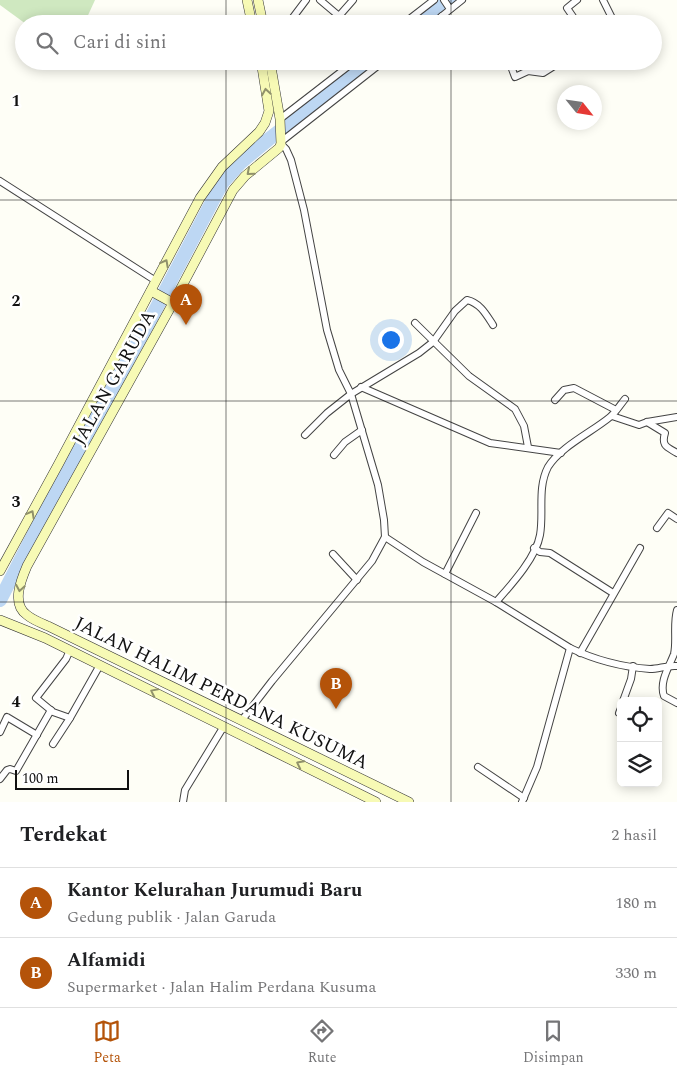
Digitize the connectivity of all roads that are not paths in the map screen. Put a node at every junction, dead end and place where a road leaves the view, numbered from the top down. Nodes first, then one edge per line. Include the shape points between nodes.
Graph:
1 (247, 0) edge
2 (258, 0) edge
3 (306, 0) edge
4 (320, 0) edge
5 (353, 0) edge
6 (434, 0) edge
7 (444, 0) edge
8 (462, 0) edge
9 (577, 0) edge
10 (603, 0) edge
11 (449, 8) junction
12 (250, 15) edge
13 (261, 15) edge
14 (295, 15) edge
15 (338, 15) edge
16 (340, 15) edge
17 (415, 15) edge
18 (443, 15) edge
19 (571, 15) edge
20 (610, 15) edge
21 (262, 70) edge
22 (272, 70) edge
23 (344, 70) edge
24 (373, 70) edge
25 (512, 70) edge
26 (548, 70) edge
27 (281, 120) junction
28 (282, 141) junction
29 (0, 181) edge
30 (156, 281) junction
31 (154, 293) junction
32 (171, 302) junction
33 (416, 323) dead end
34 (493, 325) dead end
35 (433, 342) junction
36 (361, 387) junction
37 (351, 394) junction
38 (555, 400) dead end
39 (625, 400) dead end
40 (614, 413) junction
41 (677, 417) edge
42 (646, 422) junction
43 (362, 430) junction
44 (305, 435) dead end
45 (528, 447) junction
46 (560, 453) junction
47 (677, 453) edge
48 (334, 455) dead end
49 (476, 513) dead end
50 (677, 519) edge
51 (657, 528) dead end
52 (385, 537) junction
53 (534, 548) junction
54 (640, 548) dead end
55 (333, 554) dead end
56 (0, 571) edge
57 (445, 574) junction
58 (357, 580) junction
59 (613, 593) junction
60 (496, 602) junction
61 (22, 610) joint
62 (677, 610) edge
63 (0, 620) edge
64 (570, 648) junction
65 (70, 650) junction
66 (580, 653) junction
67 (100, 665) junction
68 (668, 665) junction
69 (632, 666) junction
70 (677, 666) edge
71 (625, 697) edge
72 (677, 703) edge
73 (51, 710) junction
74 (70, 718) junction
75 (242, 720) junction
76 (224, 726) junction
77 (0, 732) edge
78 (37, 735) junction
79 (53, 744) dead end
80 (324, 760) junction
81 (478, 767) dead end
82 (319, 773) junction
83 (0, 778) edge
84 (381, 788) junction
85 (523, 800) edge
86 (183, 802) edge
87 (375, 802) edge
88 (409, 802) edge

1 - 12 main road
2 - 13 main road
3 - 14 street
4 - 15 street
5 - 16 street
6 - 17 street
7 - 11 street
8 - 11 street
9 - 19 street via 566,8
10 - 20 street
11 - 18 street
30 -> 21 main road, JALAN GARUDA via 200,198 222,167 266,123 269,111
22 - 27 main road
23 - 27 street
24 - 28 street
25 - 26 street via 515,77 528,71 543,73
27 - 28 main road
28 -> 32 main road, JALAN GARUDA via 279,148 233,190
28 - 37 street via 291,160 304,210 327,330 339,370
29 - 30 street
30 - 31 main road, JALAN GARUDA
31 - 32 main road
56 -> 31 main road, JALAN GARUDA
32 -> 61 main road, JALAN GARUDA via 27,566 19,594
33 - 35 street
34 - 35 street via 480,307 467,300 455,310
35 - 36 street via 419,354
35 - 45 street via 469,376 515,409 524,426
36 - 37 street
36 - 45 street via 490,443
37 - 43 street
37 - 44 street
38 - 40 street via 564,390 574,388
39 - 40 street
40 - 42 street via 632,424
40 - 46 street
41 - 42 street
42 - 47 street via 665,433 664,445
43 - 48 street
43 - 52 street via 378,485
45 - 46 street
46 - 53 street via 542,483 540,536
49 - 57 street
50 - 51 street via 668,513
52 - 57 street
52 - 58 street
53 - 59 street via 550,553
53 - 60 street via 529,560
54 - 59 street
55 - 58 street
57 - 60 street
58 - 75 street
59 - 66 street
60 - 64 street
61 - 75 main road, JALAN HALIM PERDANA KUSUMA via 48,626
62 - 68 street via 674,653
63 - 65 main road, JALAN HALIM PERDANA KUSUMA
64 - 66 street
64 - 85 street via 537,767
65 - 67 main road, JALAN HALIM PERDANA KUSUMA
65 - 73 street via 36,698
66 - 69 street
67 - 74 street
76 -> 67 main road, JALAN HALIM PERDANA KUSUMA
68 - 69 street via 652,669
68 - 70 street
68 - 72 street via 662,690 664,696
69 - 71 street
73 - 74 street
73 - 78 street
74 - 79 street
75 - 80 main road, JALAN HALIM PERDANA KUSUMA
82 -> 76 main road, JALAN HALIM PERDANA KUSUMA
76 - 86 street via 185,790
77 - 78 street via 7,717
78 - 83 street via 16,771 7,770
80 - 82 main road
80 - 84 main road, JALAN HALIM PERDANA KUSUMA
81 - 85 street
82 - 87 main road, JALAN HALIM PERDANA KUSUMA
84 - 87 main road
84 - 88 main road, JALAN HALIM PERDANA KUSUMA

